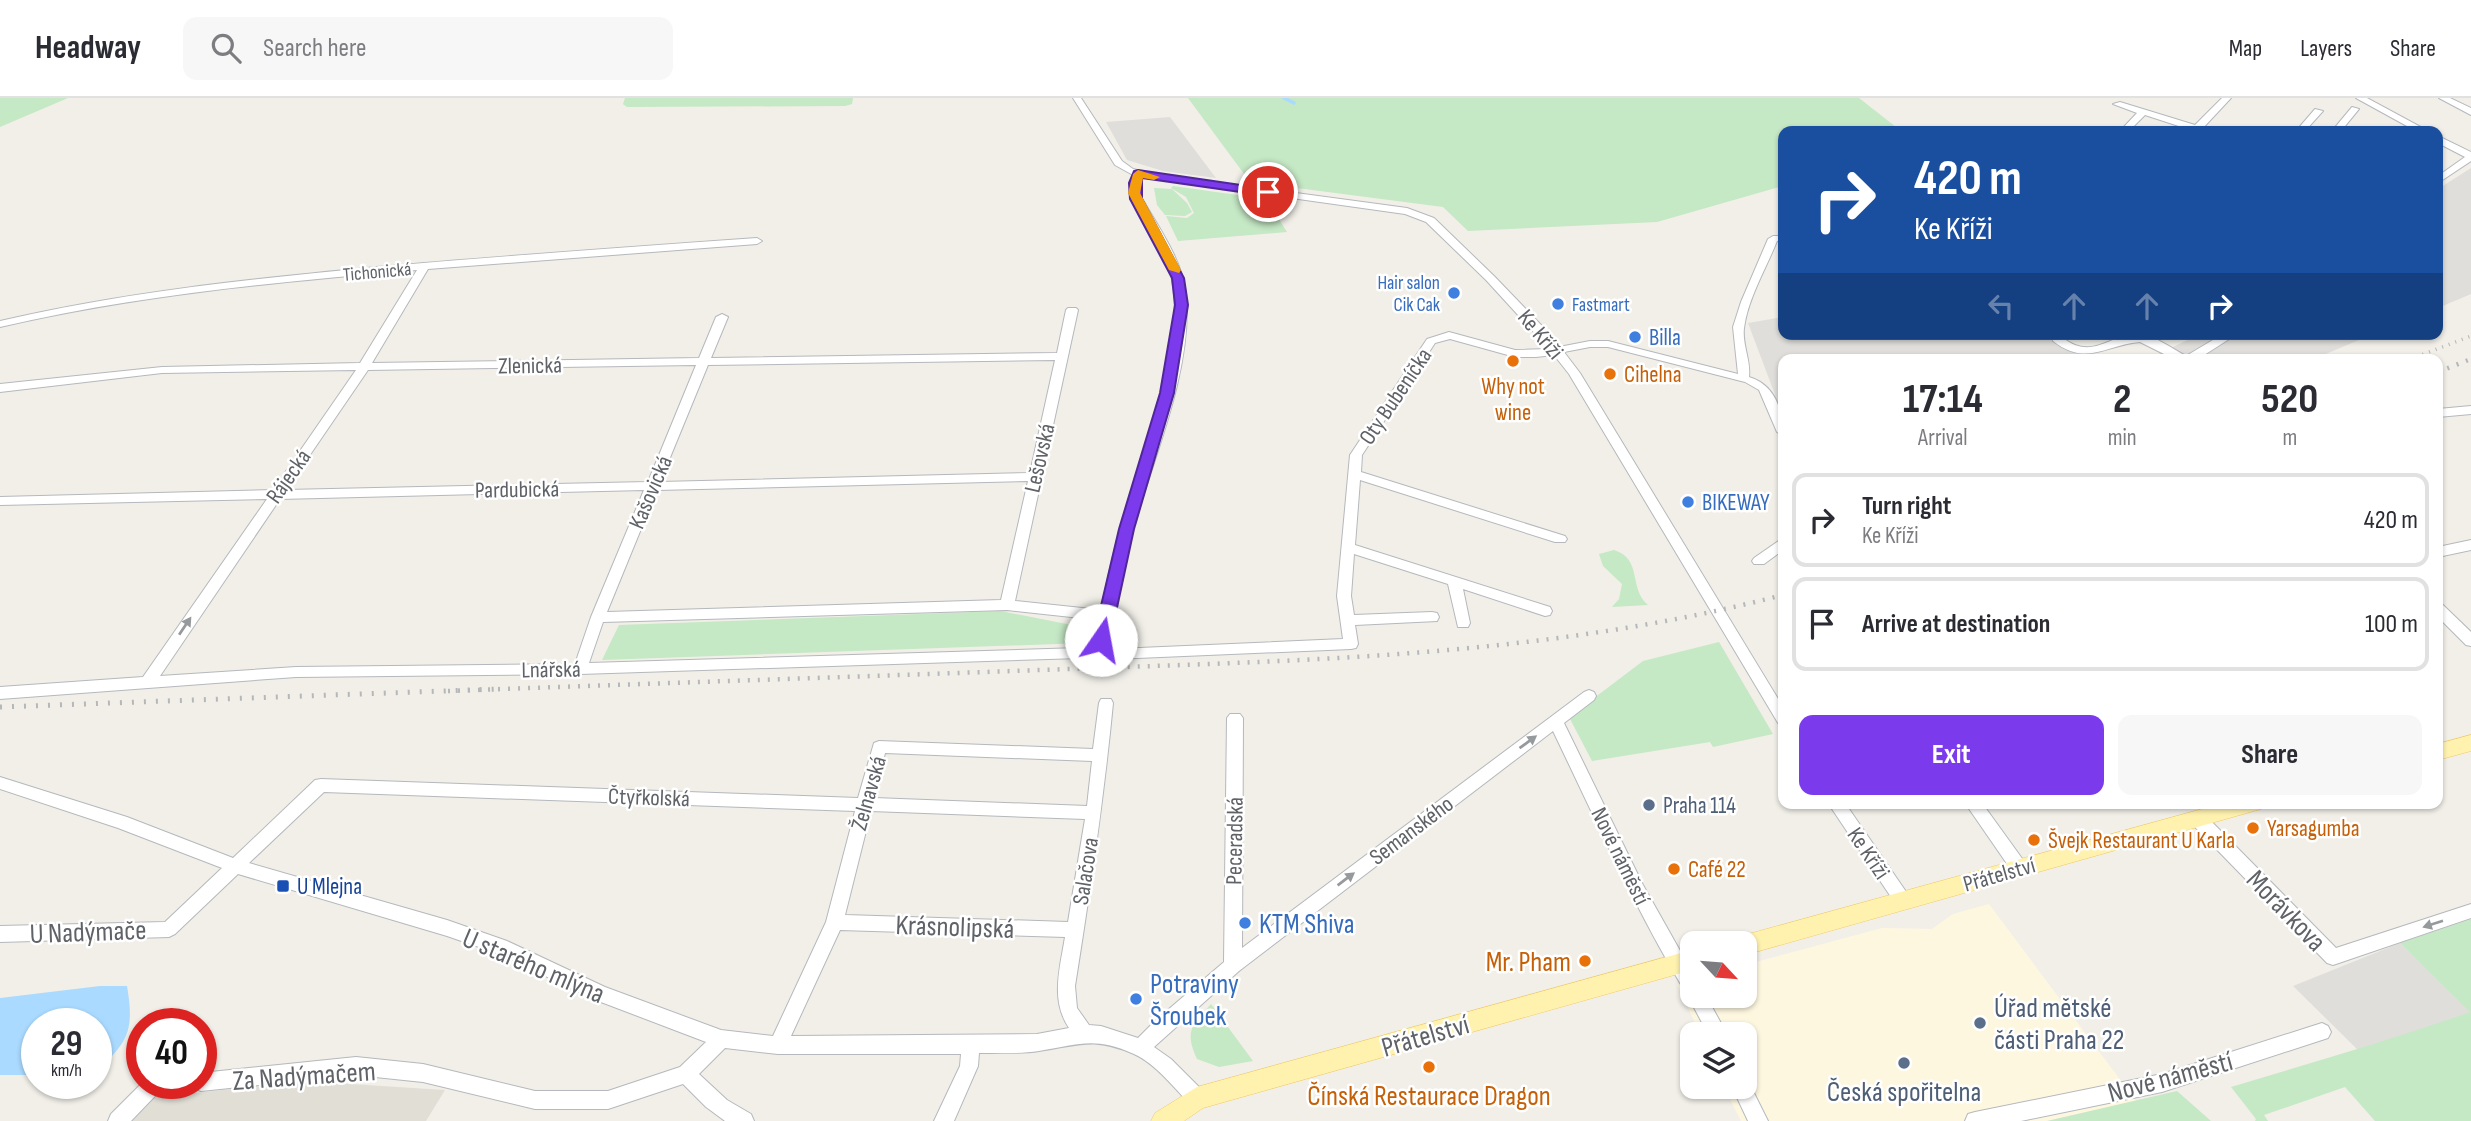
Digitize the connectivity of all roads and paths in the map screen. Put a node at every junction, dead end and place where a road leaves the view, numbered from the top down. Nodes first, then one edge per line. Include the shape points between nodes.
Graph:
1 (1077, 98) edge
2 (2227, 98) edge
3 (2360, 98) edge
4 (2442, 98) edge
5 (2117, 104) dead end
6 (2355, 109) dead end
7 (2318, 111) dead end
8 (2143, 112) junction
9 (2471, 112) edge
10 (2171, 121) junction
11 (2129, 126) edge
12 (2165, 126) edge
13 (2187, 126) edge
14 (2203, 126) edge
15 (2304, 126) edge
16 (2340, 126) edge
17 (2413, 126) edge
18 (2443, 142) edge
19 (2471, 156) edge
20 (1138, 174) junction
21 (2443, 176) edge
22 (1778, 237) edge
23 (757, 241) dead end
24 (425, 266) junction
25 (1072, 310) dead end
26 (722, 317) dead end
27 (0, 324) edge
28 (2058, 340) edge
29 (2126, 340) edge
30 (2147, 340) edge
31 (2221, 340) edge
32 (1556, 350) junction
33 (2083, 354) edge
34 (2083, 354) edge
35 (2176, 354) edge
36 (2196, 354) edge
37 (1062, 356) junction
38 (703, 363) junction
39 (364, 367) junction
40 (1743, 379) junction
41 (0, 388) edge
42 (2471, 410) edge
43 (2443, 413) edge
44 (1778, 420) edge
45 (1354, 474) junction
46 (1035, 477) junction
47 (653, 485) junction
48 (274, 495) junction
49 (0, 501) edge
50 (1560, 538) dead end
51 (2471, 545) edge
52 (1348, 547) junction
53 (1778, 547) edge
54 (2443, 551) edge
55 (1759, 561) dead end
56 (1454, 582) junction
57 (1007, 605) junction
58 (1545, 611) dead end
59 (2443, 614) edge
60 (598, 617) junction
61 (1107, 617) junction
62 (1432, 617) dead end
63 (1348, 620) junction
64 (1463, 623) dead end
65 (2471, 641) edge
66 (1100, 645) junction
67 (580, 668) junction
68 (147, 683) junction
69 (0, 693) edge
70 (1589, 696) dead end
71 (1106, 703) dead end
72 (1778, 711) edge
73 (1236, 718) dead end
74 (1556, 721) junction
75 (2471, 743) edge
76 (2443, 751) edge
77 (1101, 755) junction
78 (0, 783) edge
79 (863, 805) junction
80 (1840, 809) edge
81 (1977, 809) edge
82 (2233, 809) edge
83 (1094, 813) junction
84 (2198, 819) junction
85 (237, 867) junction
86 (2020, 869) junction
87 (1903, 901) junction
88 (2471, 911) edge
89 (835, 922) junction
90 (1076, 930) junction
91 (0, 934) edge
92 (1757, 942) edge
93 (1680, 954) edge
94 (1680, 963) edge
95 (1233, 965) junction
96 (2322, 1032) dead end
97 (1084, 1033) junction
98 (721, 1039) junction
99 (778, 1045) junction
100 (971, 1045) junction
101 (1141, 1048) junction
102 (686, 1074) junction
103 (217, 1080) edge
104 (1197, 1098) junction
105 (139, 1099) edge
106 (1747, 1099) edge
107 (118, 1121) edge
108 (744, 1121) edge
109 (944, 1121) edge
110 (1163, 1121) edge
111 (1758, 1121) edge
112 (1975, 1121) edge

1 - 20 street via 1114,158
2 - 14 street
3 - 17 street
4 - 9 street
5 - 8 street
6 - 16 street
7 - 15 street
8 - 10 street
8 - 11 street
10 - 12 street
10 - 13 street
18 - 19 street
19 - 21 street
20 - 32 street, Ke Kříži via 1420,214 1490,278
20 - 61 street via 1134,193 1174,266 1181,305 1167,393
22 - 40 street via 1773,239 1741,319 1738,336 1744,356
23 - 24 street, Tichonická
24 - 27 street, Tichonická via 149,293
24 - 39 street, Rájecká
25 - 37 street, Lešovská
26 - 38 street, Kašovická
28 - 33 street
29 - 34 street
30 - 35 street
31 - 36 street
32 - 40 street, Oty Bubeníčka via 1608,344
32 - 45 street, Oty Bubeníčka via 1525,354 1450,335 1431,341 1356,455
32 - 72 street, Ke Kříži via 1600,413
37 - 38 street, Zlenická
37 - 46 street, Lešovská
38 - 39 street, Zlenická
38 - 47 street, Kašovická
39 - 41 street, Zlenická via 162,370
39 - 48 street, Rájecká
40 - 44 street via 1764,388
42 - 43 street
45 - 50 street, Oty Bubeníčka
45 - 52 street, Oty Bubeníčka
46 - 47 street, Pardubická
46 - 57 street, Lešovská
47 - 48 street, Pardubická
47 - 60 street, Kašovická
48 - 49 street, Pardubická
68 -> 48 street, Rájecká
51 - 54 street
52 - 56 street
52 - 63 street, Oty Bubeníčka via 1344,596
53 - 55 street
56 - 58 street
56 - 64 street
57 - 60 street
57 - 61 street
59 - 65 street
60 - 67 street, Kašovická
61 - 66 street
62 - 63 street
63 - 66 street via 1351,644 1114,654
66 - 67 street, Lnářská via 1081,653
67 - 68 street, Lnářská via 296,672
68 - 69 street, Lnářská
70 - 74 street, Semanského
71 - 77 street, Salačova
73 - 95 street, Peceradská
74 - 93 street, Nové náměstí
95 -> 74 street, Semanského
75 - 76 main road
77 - 79 street, Želnavská via 878,747
77 - 83 street, Salačova
78 - 85 street, U starého mlýna
79 - 83 street, Čtyřkolská
79 - 85 street, Čtyřkolská via 321,785
79 - 89 street, Želnavská
80 - 87 street, Ke Kříži
81 - 86 street
82 - 84 main road, Přátelství
83 - 90 street, Salačova
84 - 86 main road, Přátelství
88 -> 84 street, Morávkova via 2333,957
85 - 91 street, U Nadýmače via 169,929
85 - 98 street, U starého mlýna via 507,948 599,993
86 - 87 main road, Přátelství
87 - 92 main road, Přátelství
89 - 90 street, Krásnolipská
89 - 99 street, Želnavská
90 - 97 street, Salačova via 1066,999 1073,1020
94 - 104 main road, Přátelství
95 - 101 street, Semanského
96 - 112 street, Nové náměstí via 2162,1083
97 - 100 street, U starého mlýna via 1038,1044
97 - 101 street
98 - 99 street, U starého mlýna
98 - 102 street, Za Nadýmačem
99 - 100 street, U starého mlýna
100 - 109 street via 970,1066
101 - 104 street
102 - 103 street, Za Nadýmačem via 608,1100 536,1100 423,1073 356,1066
102 - 108 street via 712,1101
104 - 110 main road, Přátelství
105 - 107 street
106 - 111 street

